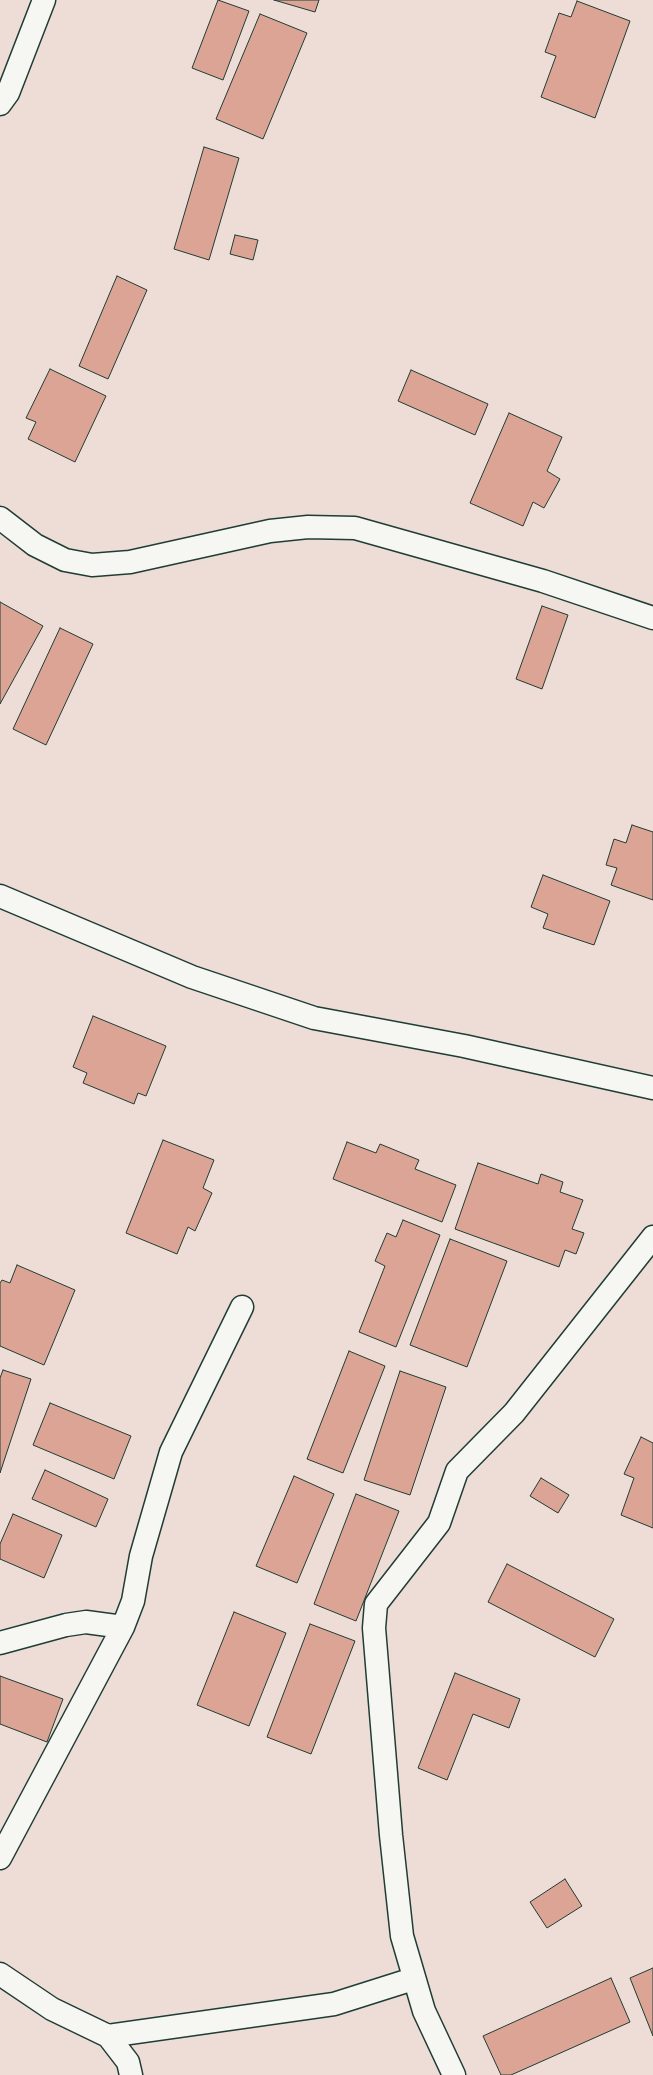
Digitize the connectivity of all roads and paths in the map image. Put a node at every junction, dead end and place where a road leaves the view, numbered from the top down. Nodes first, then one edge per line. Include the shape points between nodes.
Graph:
1 (44, 0) edge
2 (0, 104) edge
3 (0, 518) edge
4 (653, 618) edge
5 (0, 896) edge
6 (653, 1088) edge
7 (653, 1238) edge
8 (242, 1307) dead end
9 (123, 1627) junction
10 (0, 1643) edge
11 (0, 1858) edge
12 (0, 1974) edge
13 (414, 1979) junction
14 (108, 2036) junction
15 (131, 2075) edge
16 (454, 2075) edge

1 - 2 street via 8,93
3 - 4 street via 41,548 65,560 92,564 130,562 270,531 308,527 355,528 543,581
5 - 6 street via 192,977 314,1018 464,1046
7 - 13 street via 514,1413 457,1470 439,1523 376,1604 374,1628 390,1835 402,1936
8 - 9 street via 171,1452 141,1556 133,1601
9 - 10 street via 86,1622
9 - 11 street
12 - 14 street via 52,2009
13 - 14 street via 334,2004
13 - 16 street via 424,2011
14 - 15 street via 128,2062

